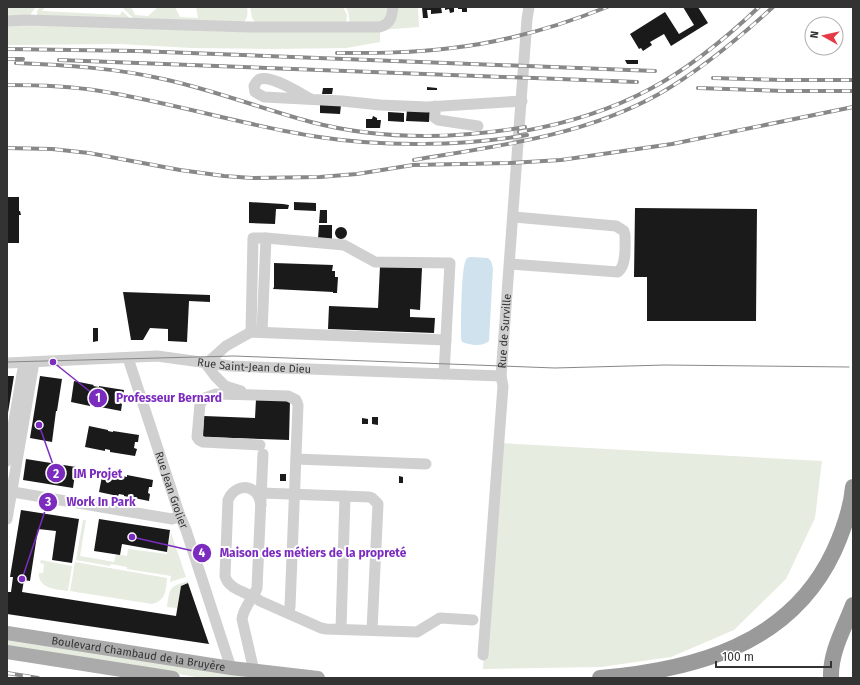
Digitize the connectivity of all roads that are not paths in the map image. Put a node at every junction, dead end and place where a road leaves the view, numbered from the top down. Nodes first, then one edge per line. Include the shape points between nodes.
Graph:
1 (393, 7) edge
2 (530, 7) edge
3 (7, 21) edge
4 (311, 99) dead end
5 (522, 101) junction
6 (435, 106) junction
7 (478, 126) dead end
8 (514, 217) junction
9 (510, 264) junction
10 (256, 332) junction
11 (446, 340) junction
12 (128, 358) junction
13 (7, 363) edge
14 (29, 363) junction
15 (206, 364) junction
16 (444, 374) junction
17 (501, 376) junction
18 (259, 395) junction
19 (296, 459) junction
20 (7, 461) edge
21 (426, 464) dead end
22 (853, 487) edge
23 (9, 491) edge
24 (262, 493) junction
25 (295, 494) junction
26 (345, 496) junction
27 (261, 505) junction
28 (180, 516) junction
29 (7, 519) edge
30 (254, 596) junction
31 (853, 605) edge
32 (288, 613) junction
33 (474, 620) dead end
34 (340, 629) junction
35 (372, 630) junction
36 (7, 633) edge
37 (7, 652) edge
38 (483, 655) dead end
39 (231, 668) junction
40 (254, 671) junction
41 (831, 672) edge
42 (173, 678) edge
43 (318, 678) edge
44 (600, 678) edge

1 - 3 street via 388,24 379,27 250,27
2 - 5 street, Rue de Surville
4 - 6 street via 380,105
5 - 6 street
5 - 8 street, Rue de Surville
6 - 7 street via 435,118 438,120
8 - 9 street, Rue de Surville
8 - 9 street via 616,226 624,231 625,235 623,264 622,270 618,272
9 - 17 street, Rue de Surville
10 - 11 street
10 - 11 street via 253,238 266,238 344,245 375,262 450,263
10 - 15 street via 226,346
11 - 16 street
12 - 14 street, Rue Saint-Jean de Dieu
12 - 15 street, Rue Saint-Jean de Dieu via 157,356
12 - 28 street, Rue Jean Grolier
13 - 14 street, Rue Saint-Jean de Dieu
14 - 20 street
14 - 23 street
15 - 16 street, Rue Saint-Jean de Dieu
15 - 18 street via 226,386
16 - 17 street, Rue Saint-Jean de Dieu
17 - 38 street, Rue de Surville via 503,386
18 - 19 street via 288,396 296,400
18 - 24 street via 216,394 205,398 200,404 197,437 203,442 262,449
19 - 21 street
19 - 25 street
22 - 44 highway via 841,536 829,562 803,598 772,626 752,639 707,659 680,667
23 - 28 street via 172,519
23 - 29 street
24 - 25 street
24 - 27 street
25 - 26 street
25 - 32 street
26 - 34 street
26 - 35 street via 372,498 378,504
27 - 30 street via 257,588
27 - 30 street via 254,490 247,488 235,490 228,500 225,568 227,582 230,586
28 - 39 street, Rue Jean Grolier
30 - 32 street
30 - 40 street via 243,611 242,619
31 - 41 highway via 834,652
32 - 34 street via 321,628
33 - 35 street via 440,618 417,632
34 - 35 street
36 - 39 main road, Boulevard Chambaud de la Bruyère
37 - 42 main road, Boulevard Chambaud de la Bruyère
39 - 40 main road, Boulevard Chambaud de la Bruyère
40 - 43 main road, Boulevard Chambaud de la Bruyère

